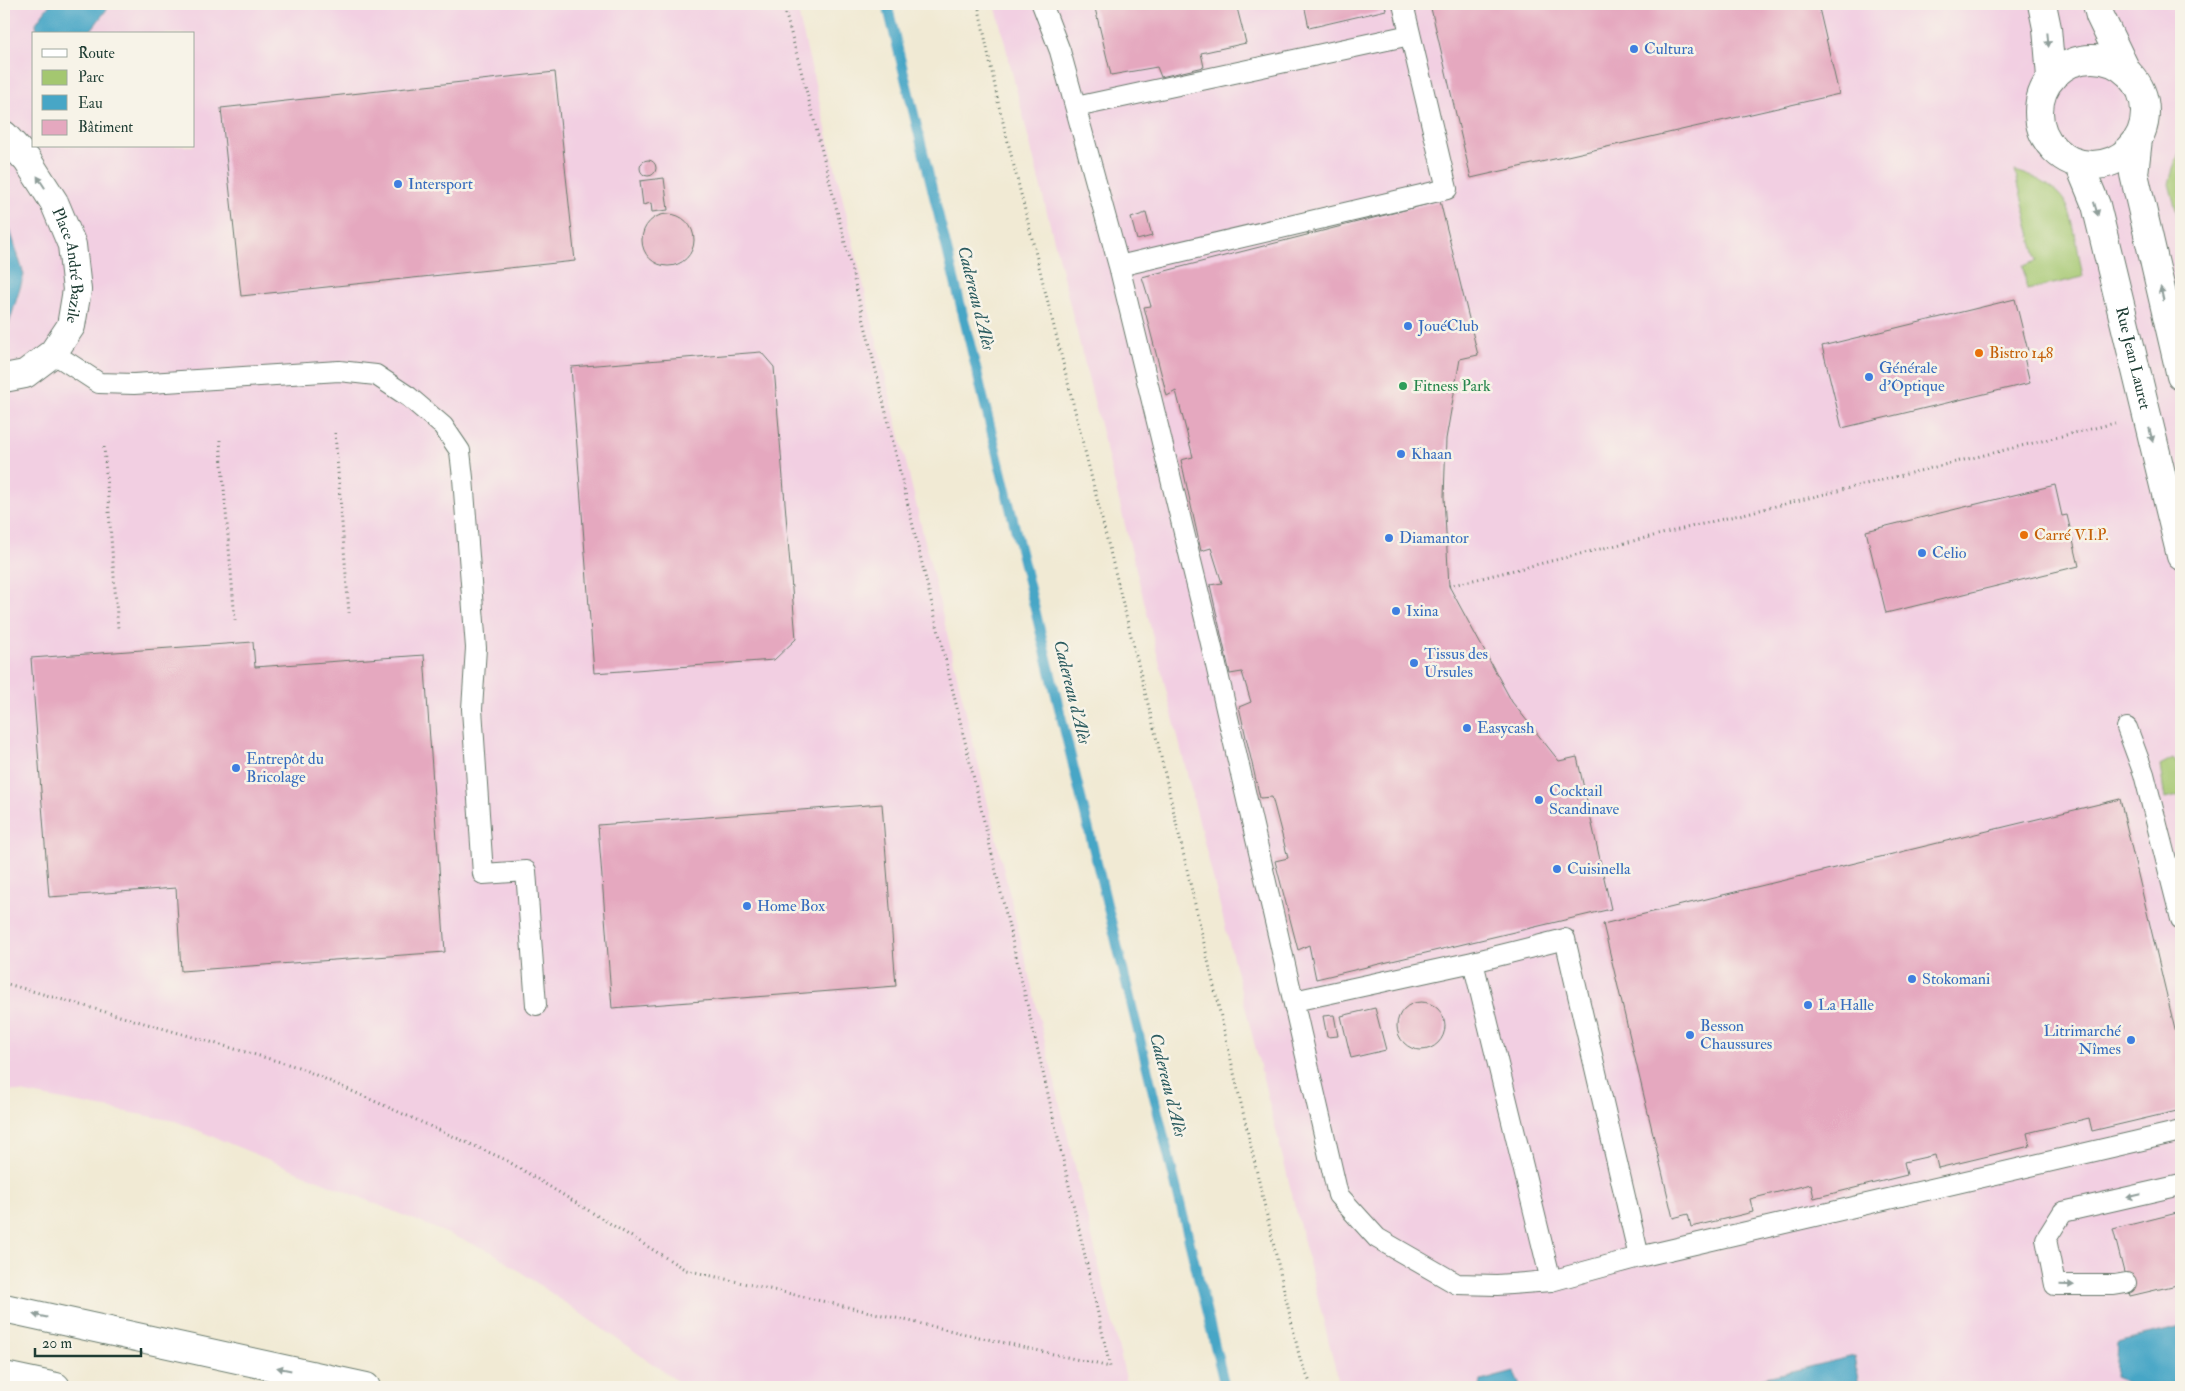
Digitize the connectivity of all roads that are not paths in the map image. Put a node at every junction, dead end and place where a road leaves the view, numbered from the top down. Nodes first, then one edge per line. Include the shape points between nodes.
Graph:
1 (1042, 4) edge
2 (1403, 4) edge
3 (2042, 4) edge
4 (2097, 4) edge
5 (1410, 36) junction
6 (2127, 72) junction
7 (2051, 77) junction
8 (1076, 106) junction
9 (4, 135) edge
10 (2138, 139) junction
11 (2078, 164) junction
12 (1119, 266) junction
13 (54, 353) junction
14 (2181, 376) edge
15 (4, 378) edge
16 (2181, 556) edge
17 (2127, 728) dead end
18 (2181, 918) edge
19 (1473, 962) junction
20 (1294, 1001) junction
21 (536, 1005) dead end
22 (2181, 1130) edge
23 (2181, 1185) edge
24 (1639, 1257) junction
25 (1551, 1281) junction
26 (2126, 1283) dead end
27 (4, 1308) edge
28 (4, 1376) edge
29 (56, 1387) edge
30 (366, 1387) edge

1 - 8 lane
2 - 5 lane
3 -> 7 main road
4 - 6 main road
5 - 8 lane
5 - 12 lane via 1447,189
6 - 7 main road via 2112,62 2079,60 2064,66
6 - 10 main road via 2138,85 2144,101 2144,121
7 - 11 main road via 2042,92 2038,110 2041,128 2049,144
8 - 12 lane
13 -> 9 main road, Place André Bazile via 71,326 77,290 72,244 54,202 27,160
10 - 11 main road via 2127,152 2112,161 2096,165
14 -> 10 main road via 2134,174
11 -> 16 main road, Rue Jean Lauret via 2096,205
12 - 20 lane
13 - 15 main road, Place André Bazile via 24,374
13 - 21 lane via 99,383 134,384 339,371 376,375 443,426 460,451 464,478 476,648 472,708 483,874 526,871
17 - 18 lane via 2144,774
19 - 20 lane
19 - 24 lane via 1565,939
19 - 25 lane
20 - 25 lane via 1338,1195 1377,1238 1457,1284
22 - 24 lane
23 -> 26 lane via 2063,1212 2046,1239 2055,1285
24 - 25 lane
30 -> 27 main road
28 - 29 main road

